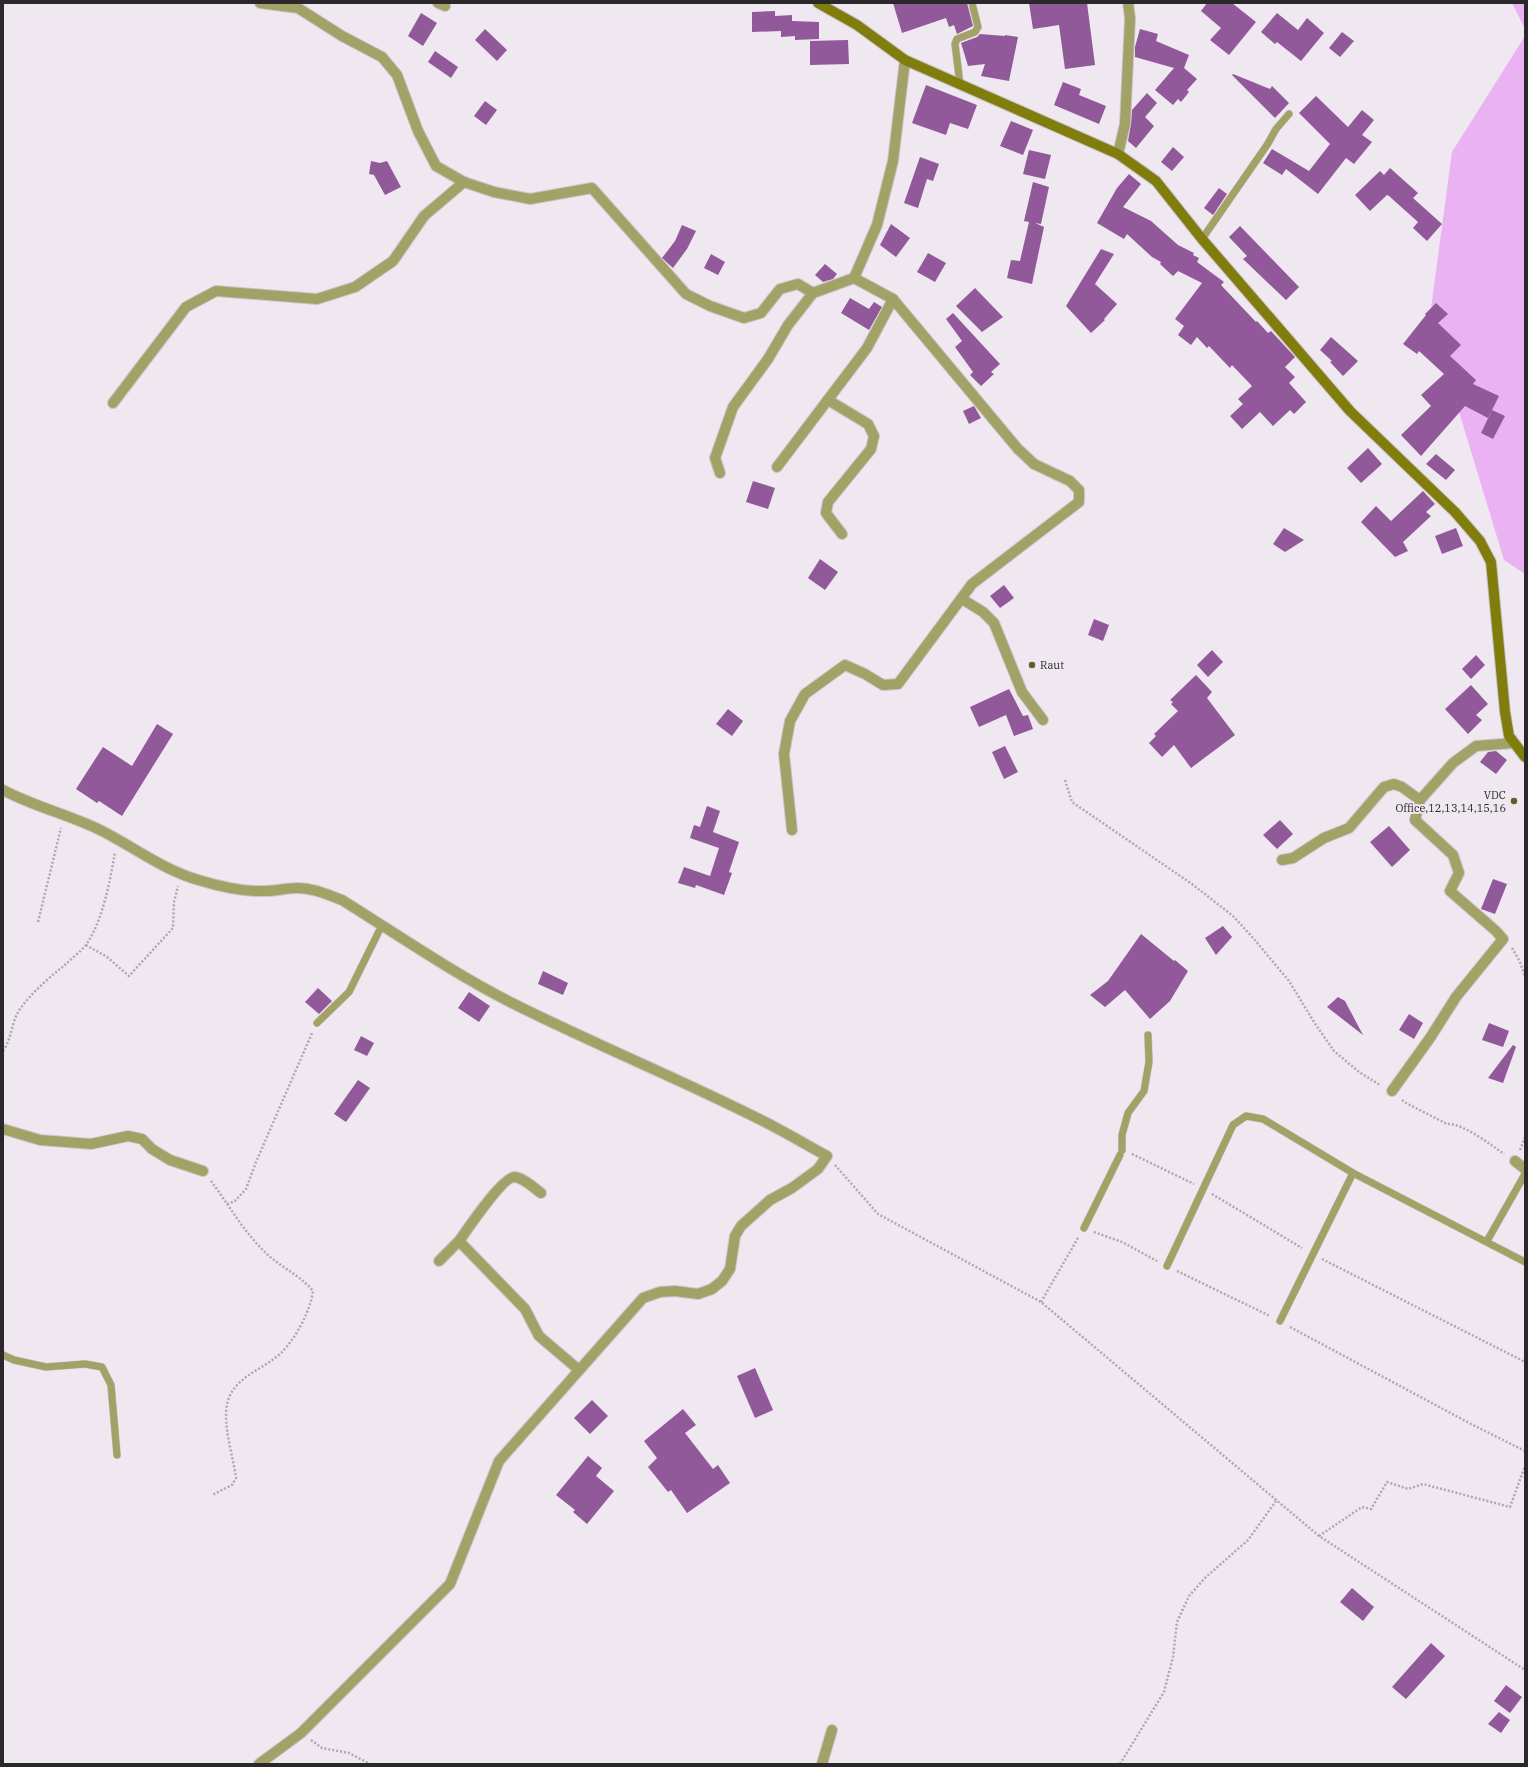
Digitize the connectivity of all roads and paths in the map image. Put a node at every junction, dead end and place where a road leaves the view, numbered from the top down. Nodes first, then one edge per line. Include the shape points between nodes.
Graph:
1 (260, 3) edge
2 (818, 3) edge
3 (972, 3) edge
4 (1128, 3) edge
5 (905, 60) junction
6 (960, 84) junction
7 (1289, 114) dead end
8 (1118, 154) junction
9 (464, 182) junction
10 (1202, 239) junction
11 (854, 278) junction
12 (813, 293) junction
13 (894, 299) junction
14 (828, 400) junction
15 (113, 403) dead end
16 (776, 467) dead end
17 (720, 473) dead end
18 (842, 534) dead end
19 (962, 599) junction
20 (1043, 720) dead end
21 (1514, 743) junction
22 (1525, 757) edge
23 (1065, 780) dead end
24 (3, 790) edge
25 (1420, 800) junction
26 (64, 816) junction
27 (792, 830) dead end
28 (118, 840) junction
29 (1282, 860) dead end
30 (182, 874) junction
31 (38, 922) dead end
32 (382, 925) junction
33 (1503, 939) junction
34 (86, 945) junction
35 (1525, 977) edge
36 (316, 1023) joint
37 (1148, 1035) dead end
38 (3, 1051) edge
39 (1392, 1090) junction
40 (3, 1128) edge
41 (1525, 1137) edge
42 (827, 1156) junction
43 (1515, 1161) junction
44 (1525, 1169) edge
45 (203, 1171) joint
46 (1353, 1173) junction
47 (1525, 1174) edge
48 (541, 1193) dead end
49 (228, 1204) junction
50 (1084, 1228) dead end
51 (459, 1241) junction
52 (1486, 1241) junction
53 (439, 1261) dead end
54 (1525, 1262) edge
55 (1167, 1266) dead end
56 (1280, 1321) dead end
57 (3, 1355) edge
58 (579, 1370) junction
59 (117, 1455) dead end
60 (1525, 1466) edge
61 (212, 1495) dead end
62 (1276, 1501) junction
63 (1319, 1536) junction
64 (1525, 1670) edge
65 (832, 1730) dead end
66 (301, 1733) junction
67 (259, 1764) edge
68 (370, 1764) edge
69 (822, 1764) edge
70 (1120, 1764) edge

1 - 9 street via 298,8 342,36 382,57 397,75 418,131 436,166
2 - 5 main road via 857,25
3 - 6 lane via 978,27 975,32 958,39 955,44
4 - 8 street via 1130,18 1125,124
5 - 6 main road
5 - 11 street via 893,162 877,225
6 - 8 main road
7 - 10 lane via 1276,128
8 - 10 main road via 1156,181
9 - 12 street via 494,192 530,199 592,188 686,294 744,318 761,313 780,289 798,284
9 - 15 street via 424,216 394,261 355,287 317,299 216,291 186,307
10 - 21 main road via 1350,411 1455,512 1480,541 1491,562 1505,712 1509,736
11 - 12 street
11 - 13 street
12 - 17 street via 788,325 768,359 733,407 715,458
13 - 14 street via 867,348
13 - 19 street via 1018,449 1034,464 1070,481 1079,490 1079,502 972,584
14 - 16 street
14 - 18 street via 868,424 874,436 871,449 828,502 826,513
19 - 20 street via 983,612 994,623 1022,692
19 - 27 street via 898,684 883,685 844,665 805,694 790,721 784,754
21 - 22 main road
21 - 25 street via 1476,746 1453,763
23 - 39 path via 1072,802 1192,884 1233,916 1289,980 1334,1050 1359,1072 1386,1090
24 - 26 street via 21,800
25 - 29 street via 1394,784 1384,787 1349,828 1324,838 1293,858
25 - 33 street via 1415,820 1452,854 1459,873 1450,891
26 - 28 street
26 - 31 path
28 - 30 street via 150,860
28 - 34 path via 103,904
30 - 32 street via 200,881 237,889 264,891 299,888 318,891 342,900
30 - 34 path via 175,896 173,928 129,976 107,957
32 - 36 lane via 349,992
32 - 42 street via 511,1002 756,1117
33 - 35 path via 1514,949
33 - 39 street via 1456,997
34 - 38 path via 20,1008
36 - 49 path via 246,1189 235,1201
37 - 50 lane via 1149,1062 1144,1091 1128,1113 1122,1135 1121,1152
39 - 43 path via 1406,1104 1482,1139
40 - 45 street via 40,1140 91,1144 128,1136 142,1138 152,1149 170,1160
41 - 43 path
42 - 58 street via 818,1170 770,1200 741,1226 736,1236 730,1269 722,1281 712,1289 698,1294 660,1292 643,1298
42 - 62 path via 878,1214 1040,1302
43 - 44 street
45 - 49 path
46 - 52 lane
46 - 55 lane via 1263,1119 1246,1116 1233,1126
46 - 56 lane
47 - 52 lane
48 - 51 street via 520,1178 508,1178
49 - 61 path via 250,1236 268,1255 313,1291 312,1301 297,1331 281,1353 235,1386 226,1416 236,1478 232,1485
51 - 53 street
51 - 58 street via 525,1309 539,1336
52 - 54 lane
57 - 59 lane via 46,1367 85,1364 102,1367 112,1385
58 - 66 street via 499,1461 450,1584
60 - 63 path via 1510,1507 1423,1484 1408,1489 1387,1482 1371,1509 1362,1507
62 - 63 path
62 - 70 path via 1248,1540 1205,1578 1189,1596 1177,1622 1173,1657 1164,1692
63 - 64 path
65 - 69 street
66 - 67 street
66 - 68 path via 322,1748 350,1753

